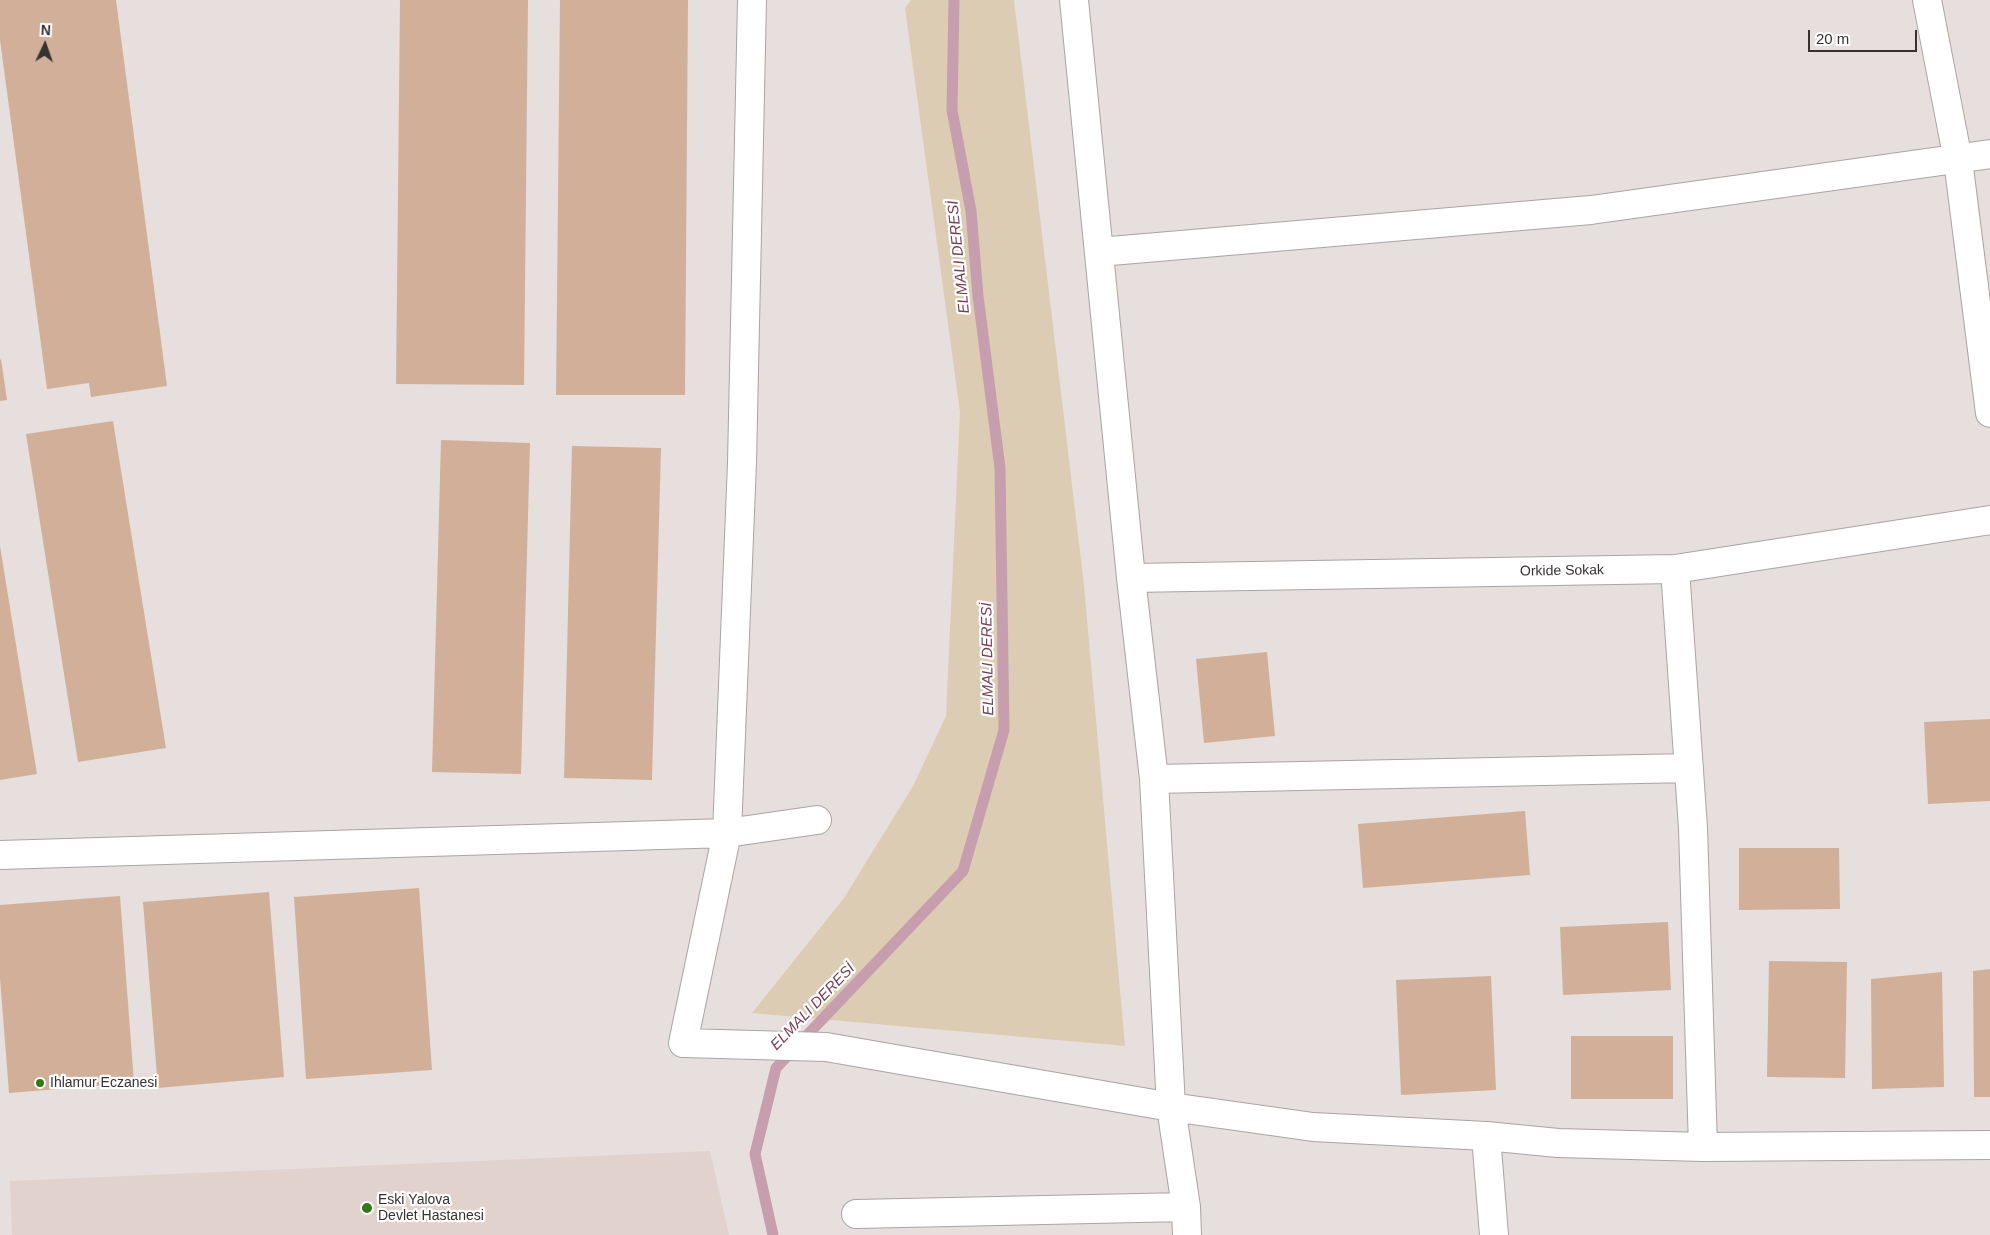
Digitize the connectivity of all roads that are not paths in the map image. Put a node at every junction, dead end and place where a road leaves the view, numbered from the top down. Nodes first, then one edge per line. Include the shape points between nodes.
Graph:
1 (752, 0) edge
2 (1074, 0) edge
3 (1927, 0) edge
4 (1990, 154) edge
5 (1958, 160) junction
6 (1099, 252) junction
7 (1990, 414) edge
8 (1990, 520) edge
9 (1674, 569) junction
10 (1131, 578) junction
11 (1689, 768) junction
12 (1154, 779) junction
13 (817, 820) dead end
14 (727, 833) junction
15 (0, 855) edge
16 (1171, 1107) junction
17 (1486, 1136) junction
18 (1990, 1145) edge
19 (1703, 1147) junction
20 (1186, 1207) junction
21 (856, 1214) dead end
22 (1187, 1235) edge
23 (1494, 1235) edge

1 - 14 street via 742,463
2 - 6 street
3 - 5 street
4 - 5 street
5 - 6 street via 1591,210
5 - 7 street
6 - 10 street
8 - 9 street, Orkide Sokak
9 - 10 street, Orkide Sokak
9 - 11 street
10 - 12 street
11 - 12 street
11 - 19 street
12 - 16 street
13 - 14 street
14 - 15 street
14 - 16 street via 683,1043 826,1047
16 - 17 street via 1313,1127
16 - 20 street
17 - 19 street via 1558,1143
17 - 23 street
18 - 19 street
20 - 21 street
20 - 22 street

